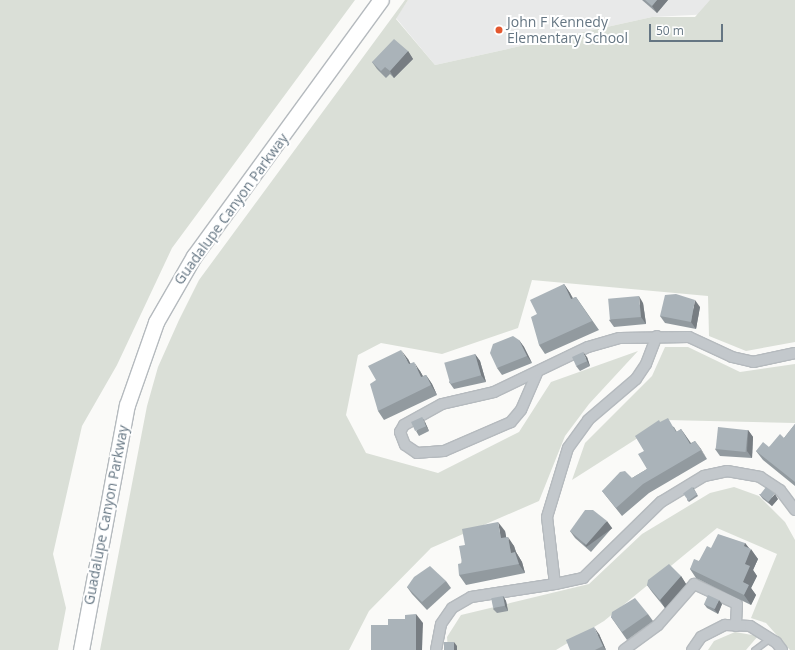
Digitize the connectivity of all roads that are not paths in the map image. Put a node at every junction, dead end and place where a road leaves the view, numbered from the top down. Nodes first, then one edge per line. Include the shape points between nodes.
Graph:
1 (381, 0) edge
2 (657, 336) junction
3 (795, 352) edge
4 (537, 373) junction
5 (795, 510) edge
6 (556, 584) junction
7 (736, 626) junction
8 (770, 638) junction
9 (81, 650) edge
10 (436, 650) edge
11 (624, 650) edge
12 (692, 650) edge
13 (754, 650) edge
14 (782, 650) edge

1 - 9 main road, Guadalupe Canyon Parkway via 194,256 156,322 127,404
2 - 3 street via 689,337 732,357 753,362
2 - 4 street via 620,338 588,347
2 - 6 street via 646,364 636,378 588,420 568,448 547,517
4 - 4 street via 494,392 442,404 410,421 400,432 405,445 417,452 444,451 511,422 527,399
5 - 6 street via 780,490 760,477 727,471 704,476 661,502 583,578
6 - 10 street via 471,597 452,608 441,624
7 - 8 street via 750,626
7 - 11 street via 737,604 694,584 658,625
7 - 12 street via 725,625 701,637
8 - 13 lane
8 - 14 street

